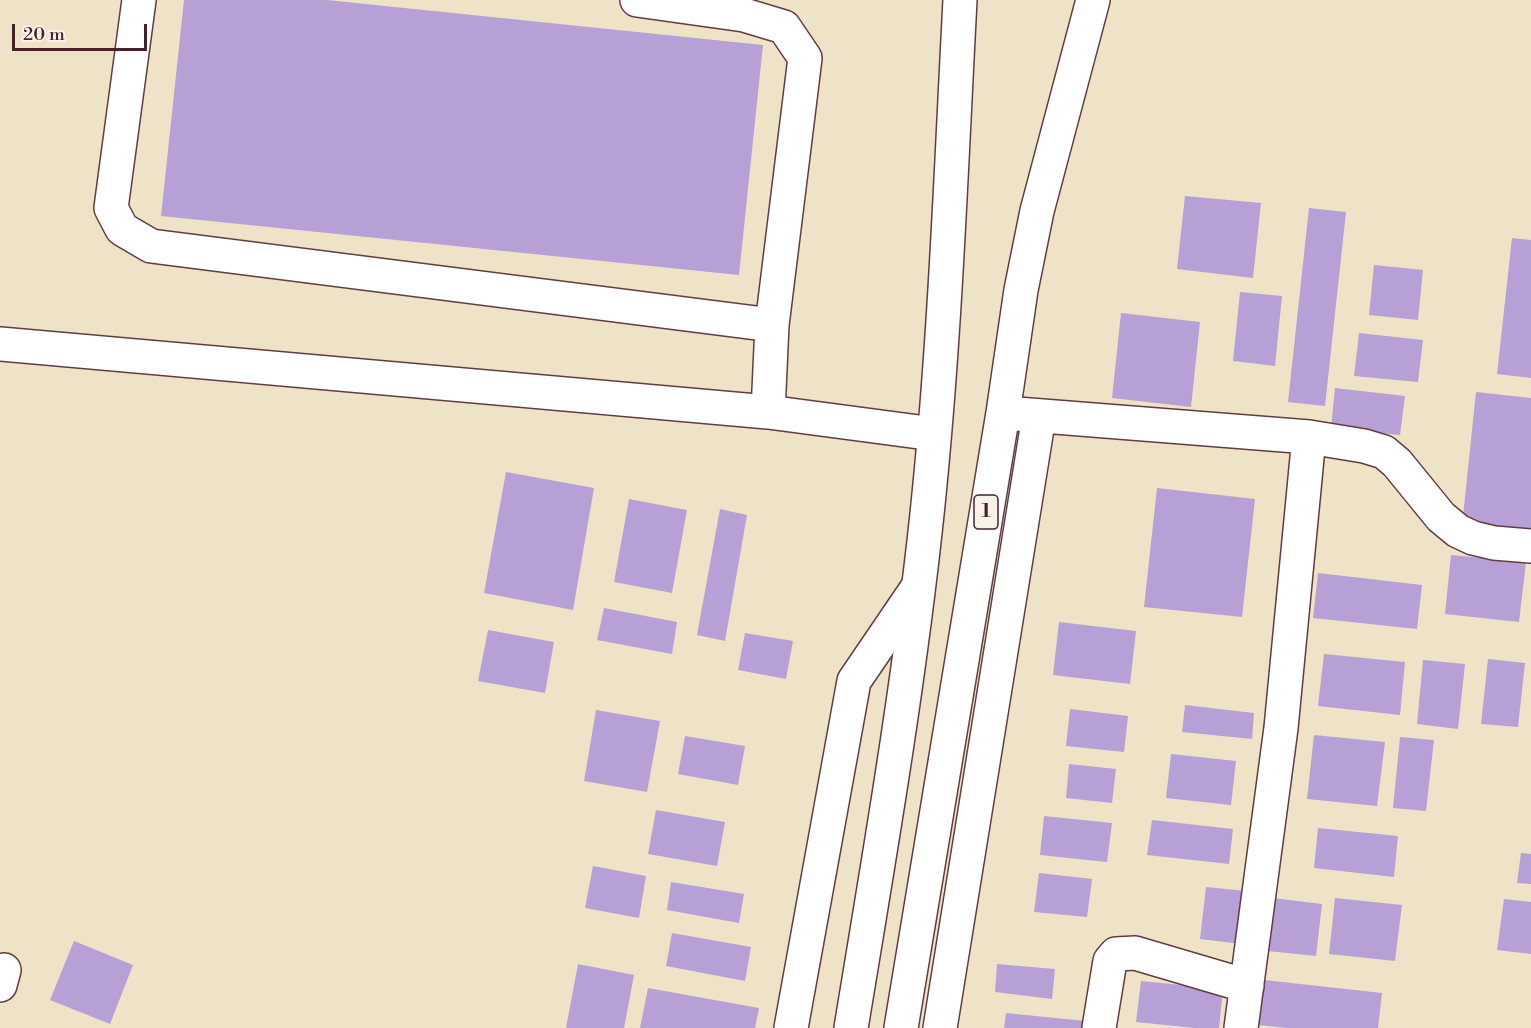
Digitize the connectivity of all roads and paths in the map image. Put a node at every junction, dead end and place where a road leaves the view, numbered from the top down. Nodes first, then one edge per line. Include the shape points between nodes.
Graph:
1 (140, 0) edge
2 (637, 0) edge
3 (960, 0) edge
4 (1093, 0) edge
5 (772, 325) junction
6 (0, 344) edge
7 (768, 412) junction
8 (1003, 413) junction
9 (1039, 416) junction
10 (934, 434) junction
11 (1309, 437) junction
12 (1531, 546) edge
13 (918, 587) junction
14 (1247, 986) junction
15 (791, 1028) edge
16 (850, 1028) edge
17 (901, 1028) edge
18 (940, 1028) edge
19 (1099, 1028) edge
20 (1241, 1028) edge

1 - 5 street via 111,208 122,229 151,246
2 - 5 street via 744,15 784,27 805,58
3 - 10 street
4 - 8 street, 1 via 1037,212
5 - 7 street
6 - 7 street
7 - 10 street
8 - 9 street
8 - 17 street, 1
9 - 11 street
9 - 18 street
10 - 13 street
11 - 12 street via 1384,452 1458,531 1494,543
11 - 14 street via 1281,728
13 - 15 street via 854,681
13 - 16 street
14 - 19 street via 1135,953 1116,954 1110,961
14 - 20 street

